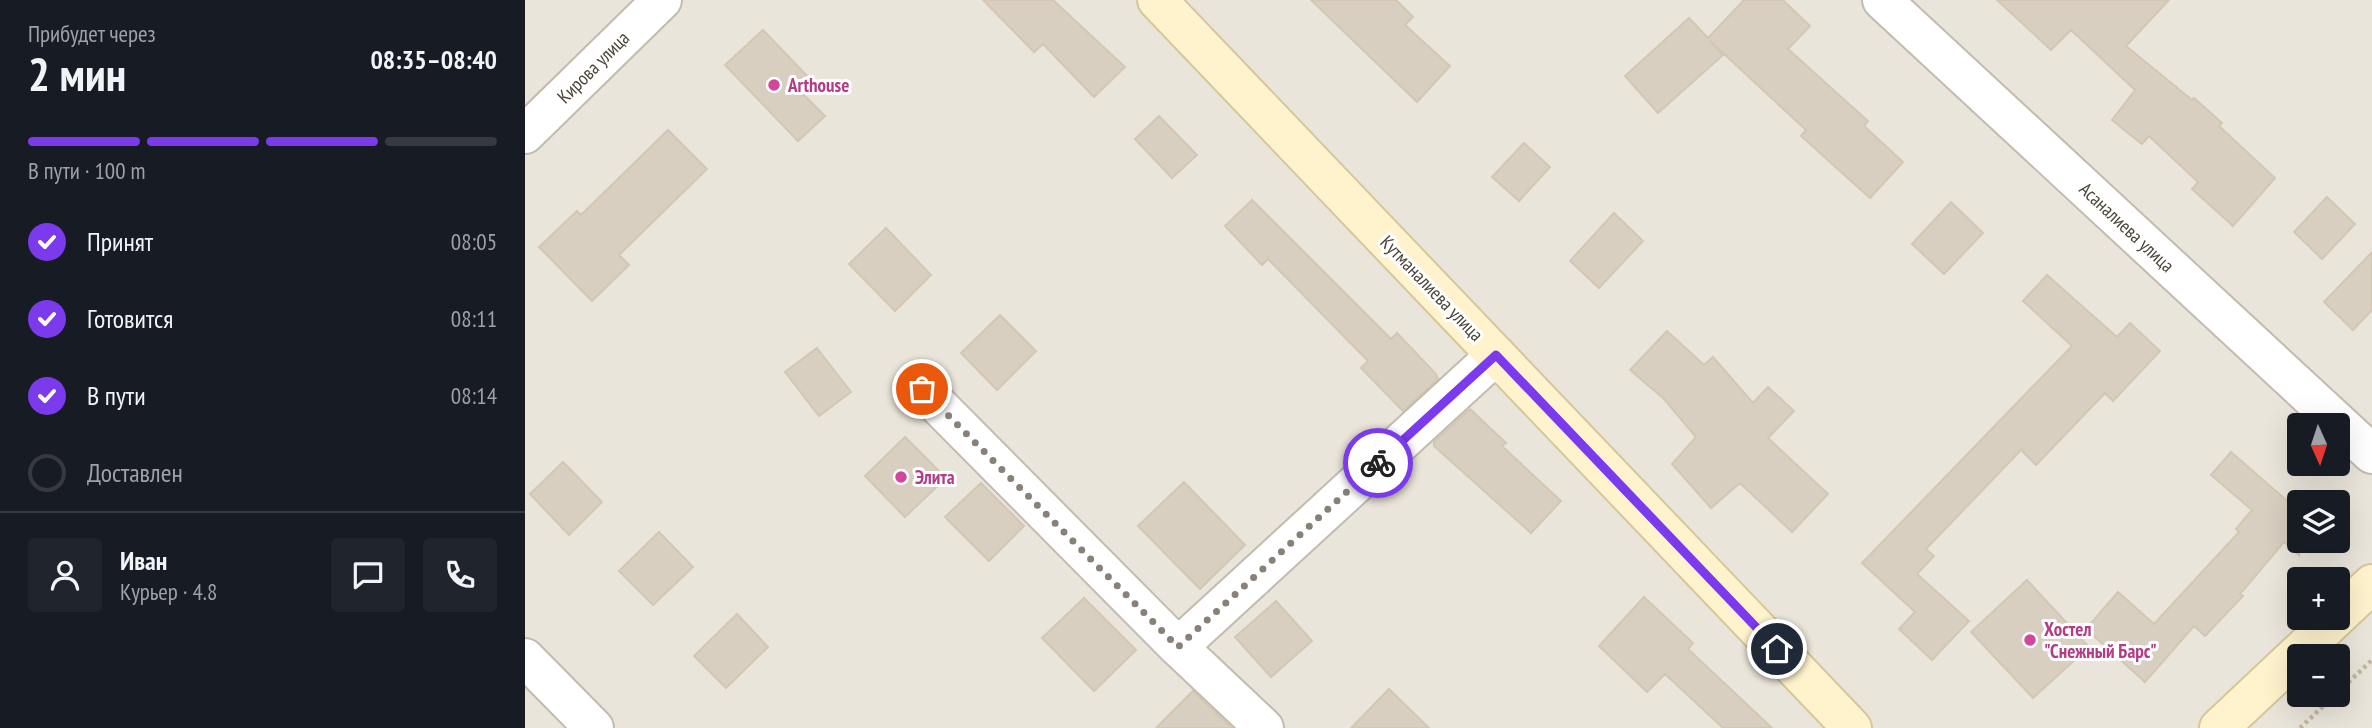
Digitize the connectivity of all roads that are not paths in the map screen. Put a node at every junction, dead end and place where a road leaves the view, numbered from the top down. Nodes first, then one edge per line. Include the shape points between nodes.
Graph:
1 (661, 0) edge
2 (1157, 0) edge
3 (1882, 0) edge
4 (525, 134) edge
5 (1496, 355) junction
6 (922, 389) dead end
7 (2372, 454) edge
8 (2372, 584) edge
9 (2350, 605) edge
10 (2323, 630) edge
11 (1178, 647) junction
12 (525, 658) edge
13 (594, 728) edge
14 (1263, 728) edge
15 (1852, 728) edge
16 (2219, 728) edge

1 - 4 street, Кирова улица
2 - 5 street, Кутманалиева улица
3 - 7 street, Асаналиева улица
5 - 11 street
5 - 15 street, Кутманалиева улица
6 - 11 street
8 - 9 street
10 - 16 street
11 - 14 street
12 - 13 street

